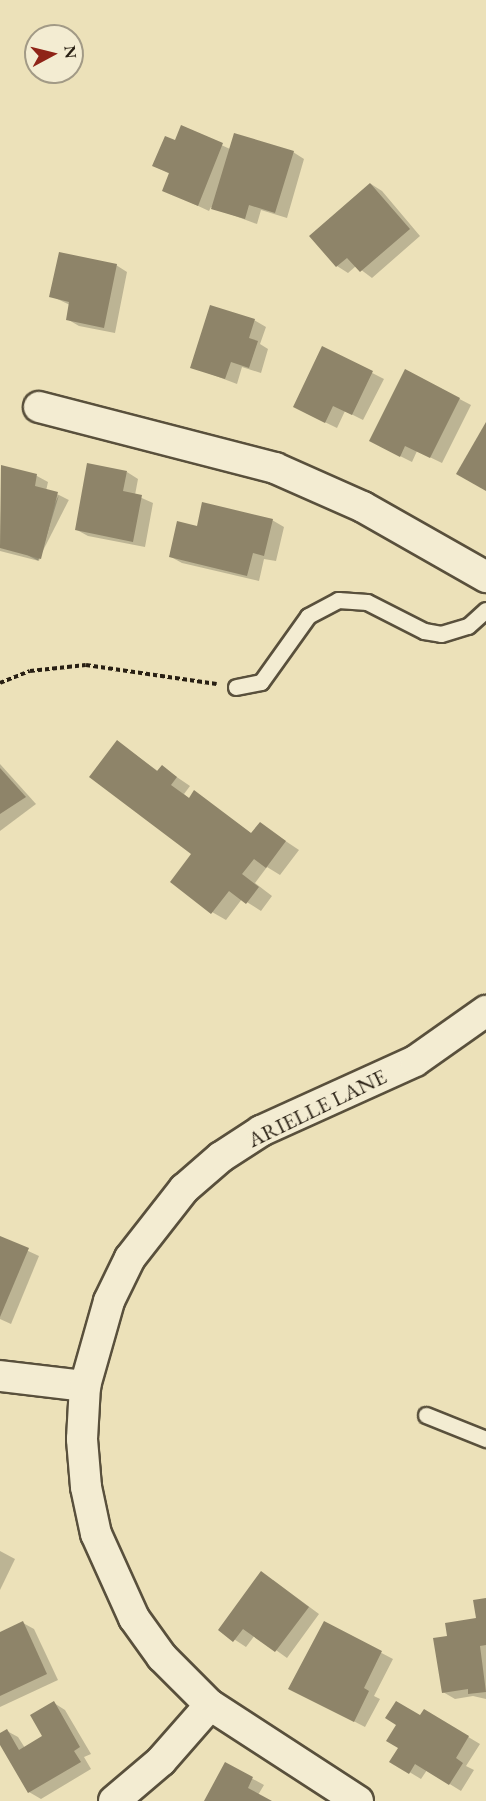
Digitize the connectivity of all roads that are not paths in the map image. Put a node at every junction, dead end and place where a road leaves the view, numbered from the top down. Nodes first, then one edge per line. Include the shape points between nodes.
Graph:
1 (39, 407) dead end
2 (486, 577) edge
3 (486, 610) edge
4 (236, 687) road end
5 (486, 1011) edge
6 (0, 1376) edge
7 (86, 1386) junction
8 (426, 1415) dead end
9 (486, 1439) edge
10 (210, 1705) junction
11 (114, 1801) edge
12 (358, 1801) edge

1 - 2 street via 275,468 363,507
3 - 4 lane via 468,626 441,634 424,631 367,602 338,600 308,616 261,682
5 - 7 street, ARIELLE LANE via 415,1061 261,1131 221,1157 184,1189 130,1258 93,1347
6 - 7 street
7 - 10 street, ARIELLE LANE via 82,1439 86,1487 96,1534 111,1575 162,1658
8 - 9 lane
10 - 11 street via 161,1761
10 - 12 street, ARIELLE LANE

